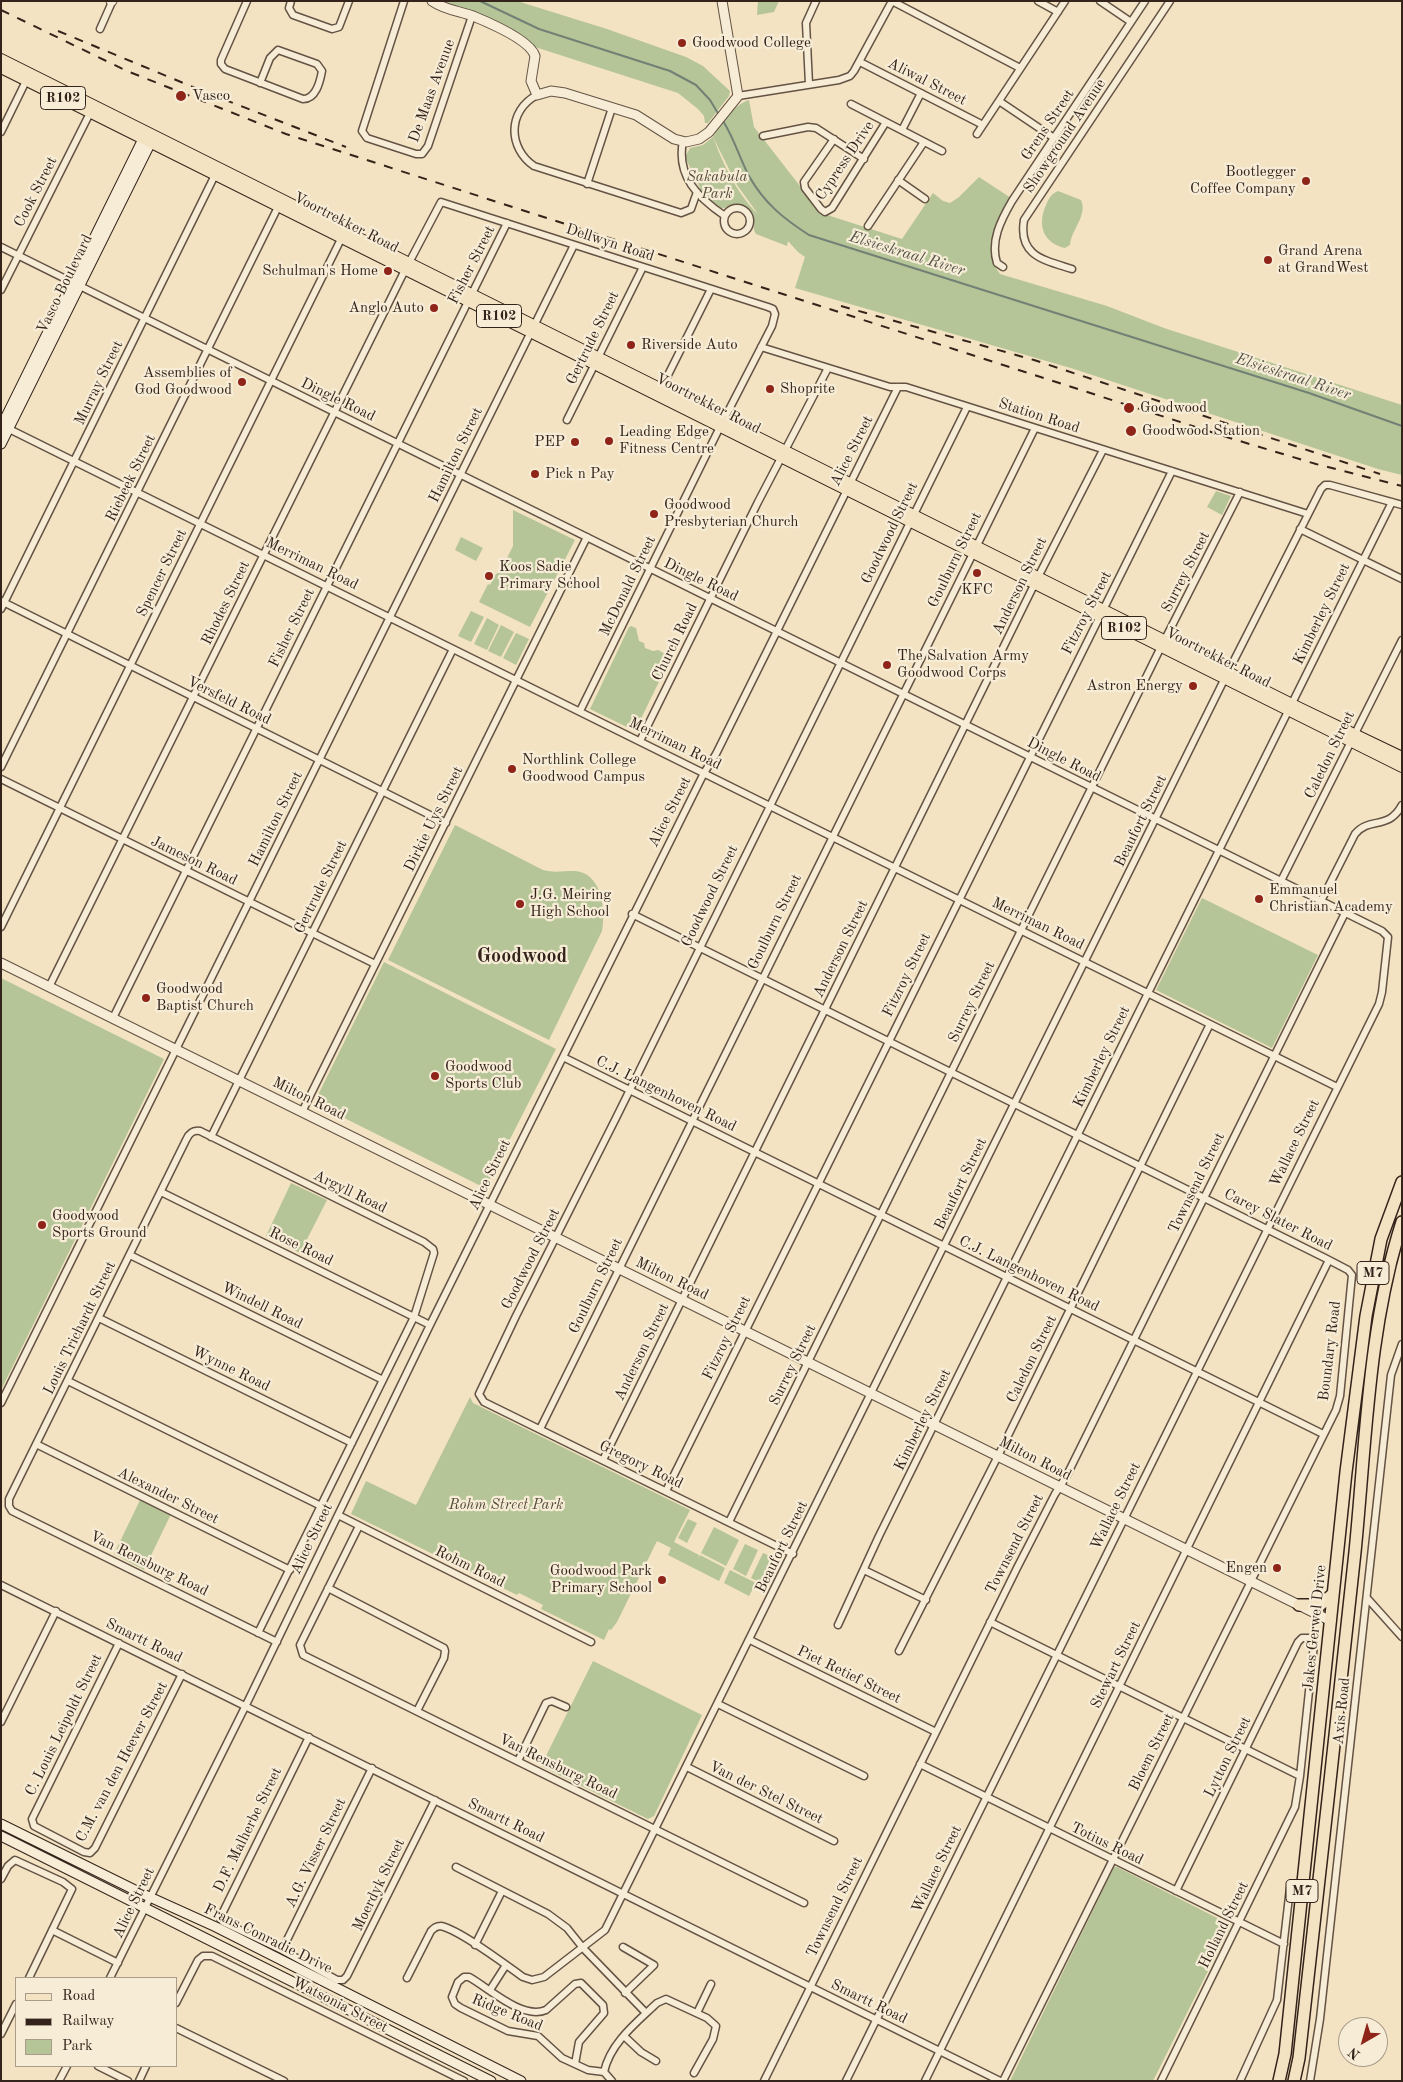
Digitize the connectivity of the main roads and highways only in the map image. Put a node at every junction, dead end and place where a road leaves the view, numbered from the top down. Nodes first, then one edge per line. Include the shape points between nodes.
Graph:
1 (1, 59) edge
2 (1, 68) edge
3 (28, 77) junction
4 (1354, 738) junction
5 (1402, 757) edge
6 (1402, 767) edge
7 (1402, 1182) edge
8 (1387, 1220) junction
9 (1402, 1222) edge
10 (1399, 1245) edge
11 (1359, 1367) junction
12 (1361, 1488) junction
13 (1333, 1594) junction
14 (1299, 1605) road end
15 (1330, 1620) junction
16 (1338, 1702) junction
17 (1279, 2081) edge
18 (1294, 2081) edge

1 - 3 main road, Voortrekker Road / R102
2 - 3 main road, Voortrekker Road / R102
3 - 4 main road, Voortrekker Road / R102
4 - 5 main road, Voortrekker Road / R102
4 - 6 main road, Voortrekker Road / R102
7 - 8 highway, Jakes Gerwel Drive / M7
8 - 10 highway via 1388,1233
8 - 11 highway, Jakes Gerwel Drive / M7 via 1373,1276
9 - 10 highway, Jakes Gerwel Drive / M7
10 - 11 highway via 1388,1250 1384,1259 1368,1349
10 - 12 highway, Jakes Gerwel Drive / M7 via 1382,1299
11 - 13 highway, Jakes Gerwel Drive / M7
12 - 15 highway via 1353,1510 1341,1610
12 - 16 highway, Jakes Gerwel Drive / M7
13 - 14 highway via 1320,1605
13 - 15 highway, Jakes Gerwel Drive / M7
15 - 16 highway via 1339,1629 1334,1692
15 - 17 highway, Jakes Gerwel Drive / M7 via 1285,2054
16 - 18 highway, Jakes Gerwel Drive / M7

